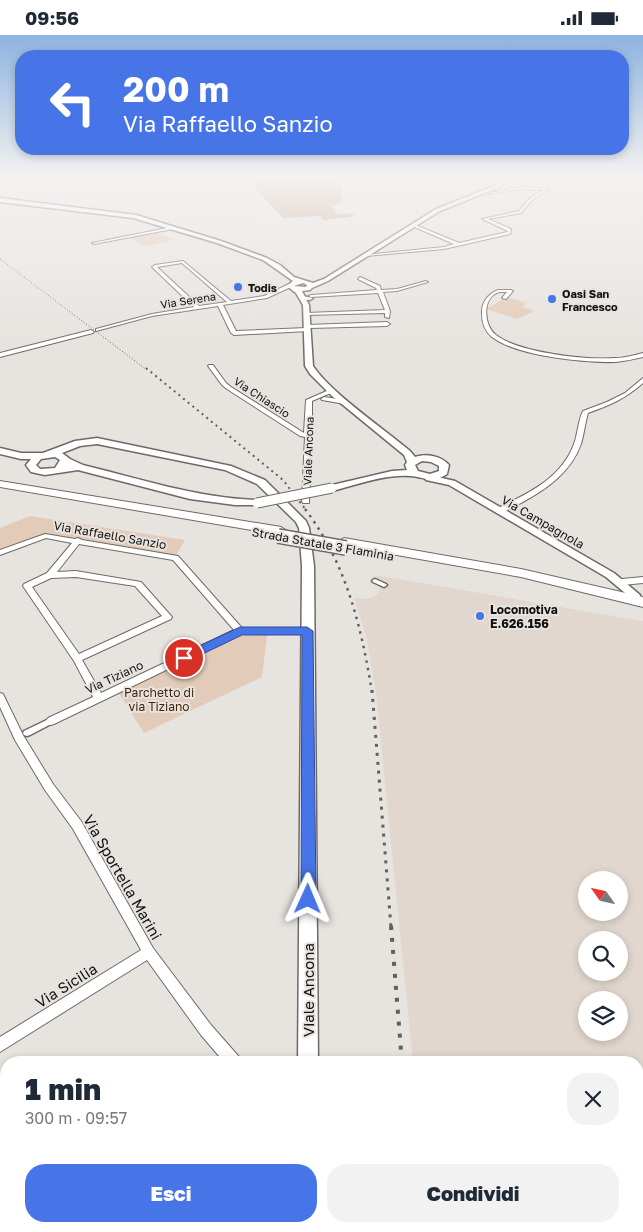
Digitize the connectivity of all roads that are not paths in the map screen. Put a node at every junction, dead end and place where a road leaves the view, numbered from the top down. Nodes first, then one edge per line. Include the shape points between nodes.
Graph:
1 (147, 233) edge
2 (187, 233) edge
3 (401, 233) edge
4 (431, 233) edge
5 (508, 233) edge
6 (94, 243) dead end
7 (457, 244) junction
8 (366, 255) junction
9 (360, 278) dead end
10 (327, 279) junction
11 (426, 282) dead end
12 (293, 285) junction
13 (379, 290) junction
14 (308, 292) junction
15 (504, 298) dead end
16 (231, 303) junction
17 (220, 305) junction
18 (198, 308) junction
19 (388, 311) junction
20 (306, 314) junction
21 (387, 326) joint
22 (308, 328) junction
23 (98, 330) dead end
24 (91, 332) dead end
25 (0, 355) edge
26 (643, 355) edge
27 (211, 366) dead end
28 (643, 380) edge
29 (333, 392) junction
30 (324, 399) junction
31 (345, 402) junction
32 (309, 403) junction
33 (309, 436) junction
34 (0, 451) edge
35 (47, 455) junction
36 (21, 456) junction
37 (64, 459) junction
38 (32, 462) junction
39 (414, 465) junction
40 (444, 472) junction
41 (429, 477) junction
42 (452, 483) junction
43 (0, 484) edge
44 (0, 490) edge
45 (306, 501) dead end
46 (499, 511) junction
47 (280, 534) junction
48 (78, 540) junction
49 (345, 545) junction
50 (0, 553) edge
51 (50, 575) junction
52 (643, 580) edge
53 (375, 581) dead end
54 (622, 582) junction
55 (384, 585) dead end
56 (639, 598) edge
57 (643, 610) edge
58 (240, 631) junction
59 (307, 631) junction
60 (77, 659) junction
61 (0, 697) edge
62 (99, 698) junction
63 (3, 711) edge
64 (51, 721) joint
65 (26, 733) dead end
66 (149, 952) junction
67 (0, 1045) edge
68 (230, 1056) edge
69 (308, 1056) edge

1 - 6 street
2 - 12 main road via 269,261 278,266
3 - 8 main road
4 - 7 street
5 - 7 street
7 - 8 street
8 - 10 main road
9 - 13 street
10 - 14 main road
10 - 14 main road
11 - 13 street via 397,290
12 - 14 main road
12 - 14 main road
12 - 14 main road
12 - 16 street, Via Serena via 265,297
13 - 14 street
13 - 19 street
14 - 20 main road
15 - 26 street via 511,291 498,291 486,301 486,327 493,335 513,346 542,353 600,359
16 - 17 street, Via Serena
16 - 18 street via 183,262 154,267
17 - 18 street, Via Serena
17 - 22 street via 234,333
18 - 23 street, Via Serena via 152,315
19 - 20 street
19 - 21 street
20 - 22 main road
21 - 22 street
22 - 29 main road via 309,366
24 - 25 street
27 - 33 street, Via Chiascio via 224,384 302,435
28 - 46 street via 618,399 585,412 577,445 558,476
29 - 30 street
29 - 31 main road
29 - 32 street
30 - 31 street
30 - 32 street
31 - 39 main road via 407,453
32 - 33 street, Viale Ancona
33 - 45 street, Viale Ancona
34 - 36 main road
35 - 36 main road
35 - 37 main road
35 - 38 main road
36 - 38 main road
37 - 38 main road via 49,472 38,472 32,468
37 - 39 main road, bridge via 80,467 207,498 241,503 257,503 332,488 392,474
37 - 59 main road, Viale Ancona via 84,441 97,441 234,469 273,491 304,528 308,566
39 - 40 main road, Via Campagnola via 432,459 442,463
39 - 41 main road, Via Campagnola
40 - 41 main road
40 - 42 street, Via Campagnola
41 - 42 street, Via Campagnola
42 - 46 street, Via Campagnola
43 - 47 highway, Strada Statale 3 Flaminia
44 - 47 highway, Strada Statale 3 Flaminia
46 - 54 street, Via Campagnola
47 - 49 highway, Strada Statale 3 Flaminia, bridge
48 - 50 street, Via Raffaello Sanzio via 45,536
48 - 51 street
48 - 58 street, Via Raffaello Sanzio via 175,558
49 - 56 highway, Strada Statale 3 Flaminia via 522,573
49 - 57 highway, Strada Statale 3 Flaminia via 526,581
51 - 60 street via 27,585
51 - 60 street via 76,575 138,584 168,617
52 - 54 street
53 - 55 street
54 - 56 street, Via Campagnola
58 - 59 street
58 - 62 street, Via Tiziano
59 - 69 main road, Viale Ancona
60 - 62 street
61 - 63 street, Via Sportella Marini
62 - 64 street, Via Tiziano
63 - 66 street, Via Sportella Marini via 49,787 77,825
64 - 65 street, Via Tiziano
66 - 67 street, Via Sicilia
66 - 68 street, Via Sportella Marini via 206,1030

